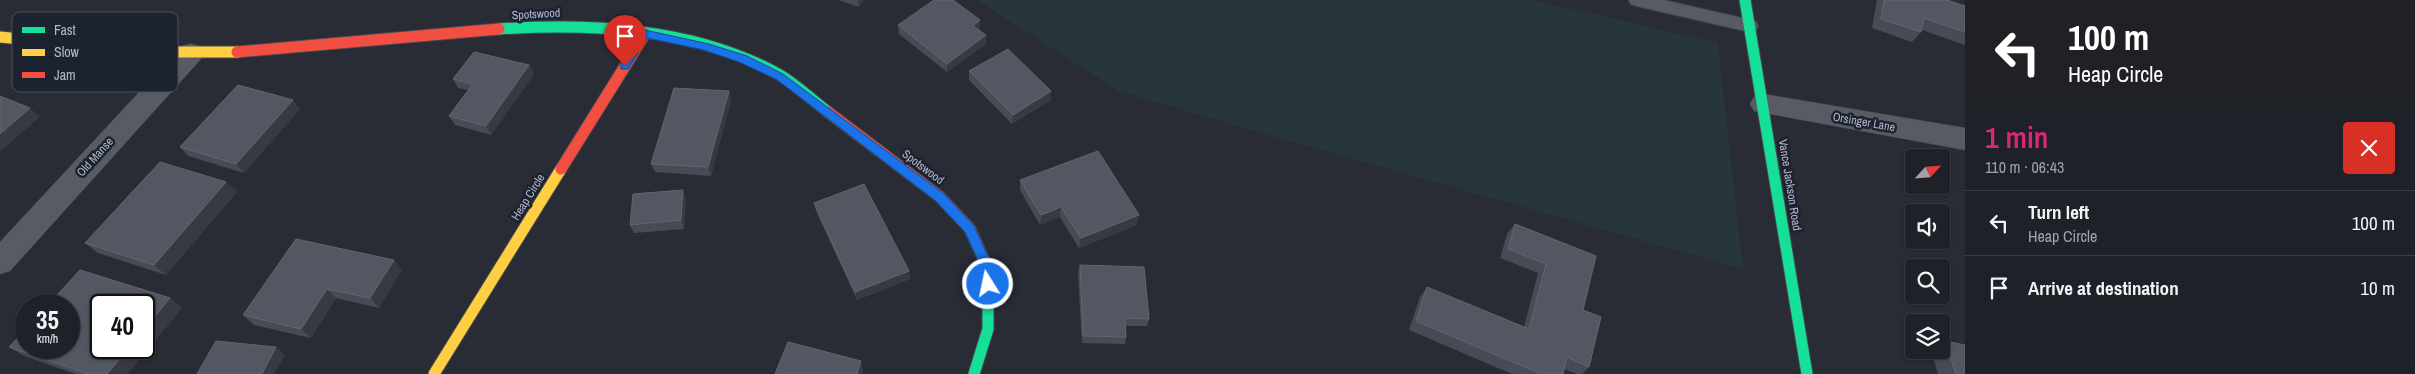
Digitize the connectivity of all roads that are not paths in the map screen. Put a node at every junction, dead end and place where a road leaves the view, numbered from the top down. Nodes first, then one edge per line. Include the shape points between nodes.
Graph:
1 (1636, 0) edge
2 (1745, 0) edge
3 (1750, 26) junction
4 (645, 34) junction
5 (178, 53) edge
6 (191, 53) junction
7 (178, 67) edge
8 (155, 92) edge
9 (1763, 104) junction
10 (1965, 139) edge
11 (0, 262) edge
12 (434, 374) edge
13 (974, 374) edge
14 (1807, 374) edge

1 - 3 lane
2 - 3 street, Vance Jackson Road
3 - 9 street, Vance Jackson Road
4 - 6 street, Spotswood via 581,26 537,26 320,47
4 - 12 street, Heap Circle
4 - 13 street, Spotswood via 705,46 780,76 940,197 970,229 988,269 988,329
5 - 6 street, Spotswood
6 - 7 street, Old Manse
8 - 11 street, Old Manse
9 - 10 street, Orsinger Lane
9 - 14 street, Vance Jackson Road

